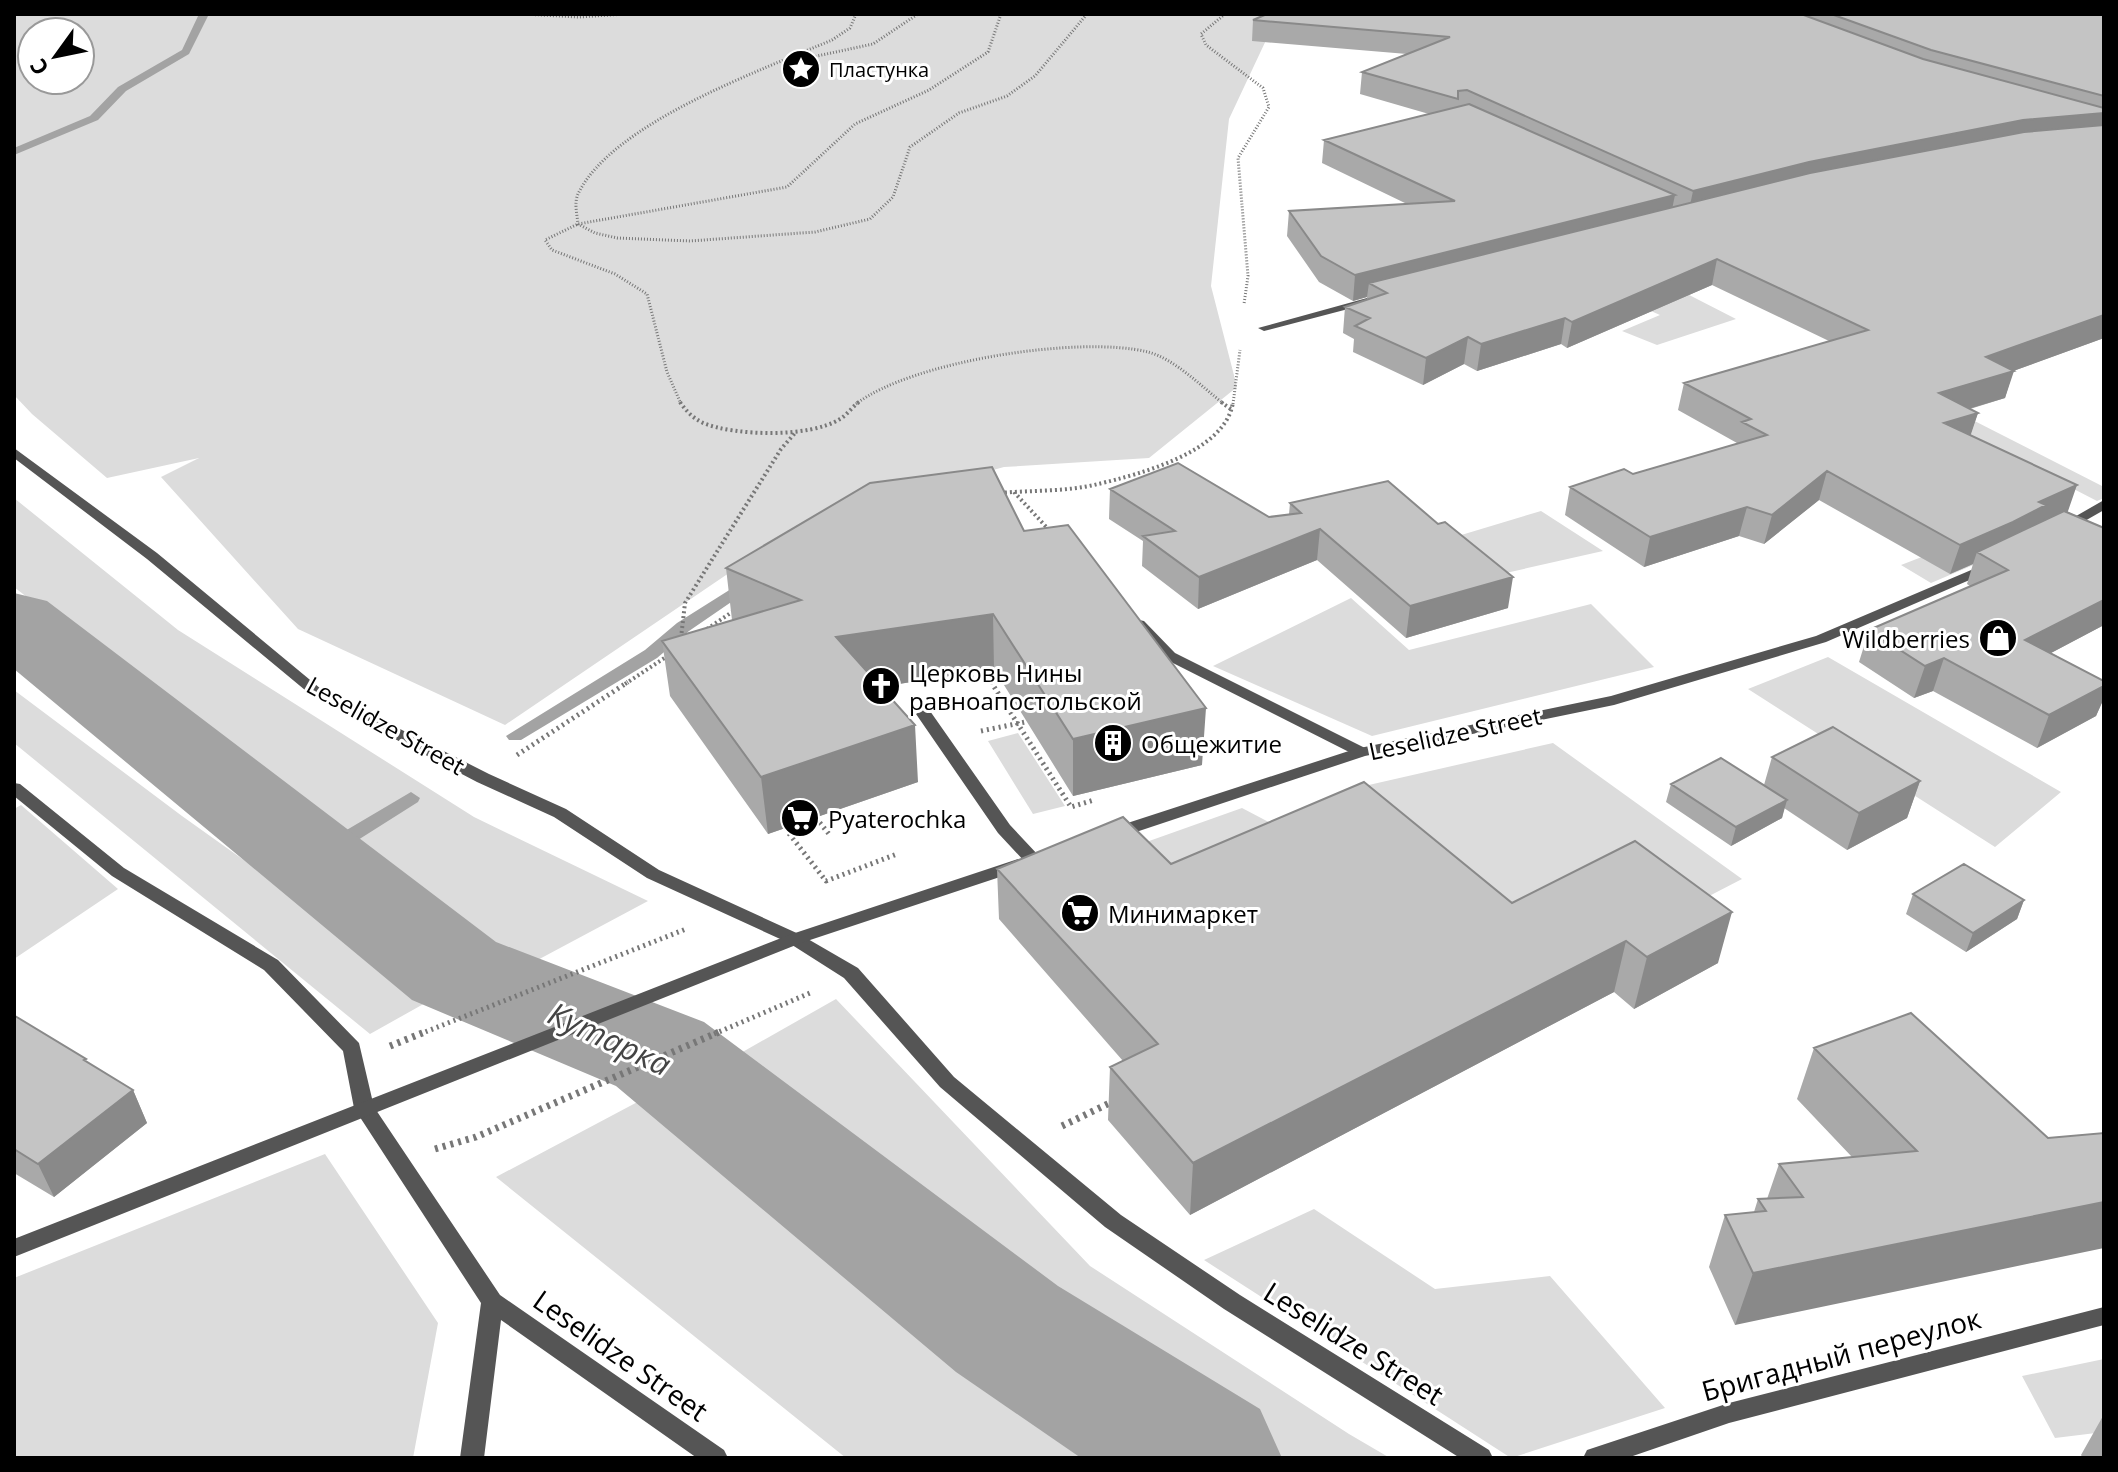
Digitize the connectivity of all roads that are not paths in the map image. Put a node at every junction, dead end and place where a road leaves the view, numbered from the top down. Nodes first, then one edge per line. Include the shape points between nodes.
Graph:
1 (1382, 297) edge
2 (1264, 328) dead end
3 (14, 452) edge
4 (2104, 504) edge
5 (2050, 534) edge
6 (2009, 557) edge
7 (1126, 610) edge
8 (924, 714) dead end
9 (1361, 752) junction
10 (14, 788) edge
11 (1091, 841) edge
12 (795, 939) junction
13 (364, 1108) junction
14 (14, 1248) edge
15 (492, 1302) junction
16 (2104, 1316) edge
17 (472, 1458) edge
18 (716, 1458) edge
19 (1481, 1458) edge
20 (1595, 1458) edge

1 - 2 street
3 - 12 street, Leselidze Street via 152,556 316,692 560,813 653,874
4 - 5 street
6 - 9 street, Leselidze Street via 1821,639 1614,700
7 - 9 street via 1170,656
8 - 12 street via 1004,829 1040,858
9 - 11 street, Leselidze Street
10 - 13 street, Leselidze Street via 118,872 271,965 352,1048
12 - 13 street
12 - 19 street, Leselidze Street via 851,973 947,1082 1113,1221
13 - 14 street
13 - 15 street, Leselidze Street
15 - 17 street, Leselidze Street
15 - 18 street, Leselidze Street
16 - 20 street, Бригадный переулок via 1729,1413

